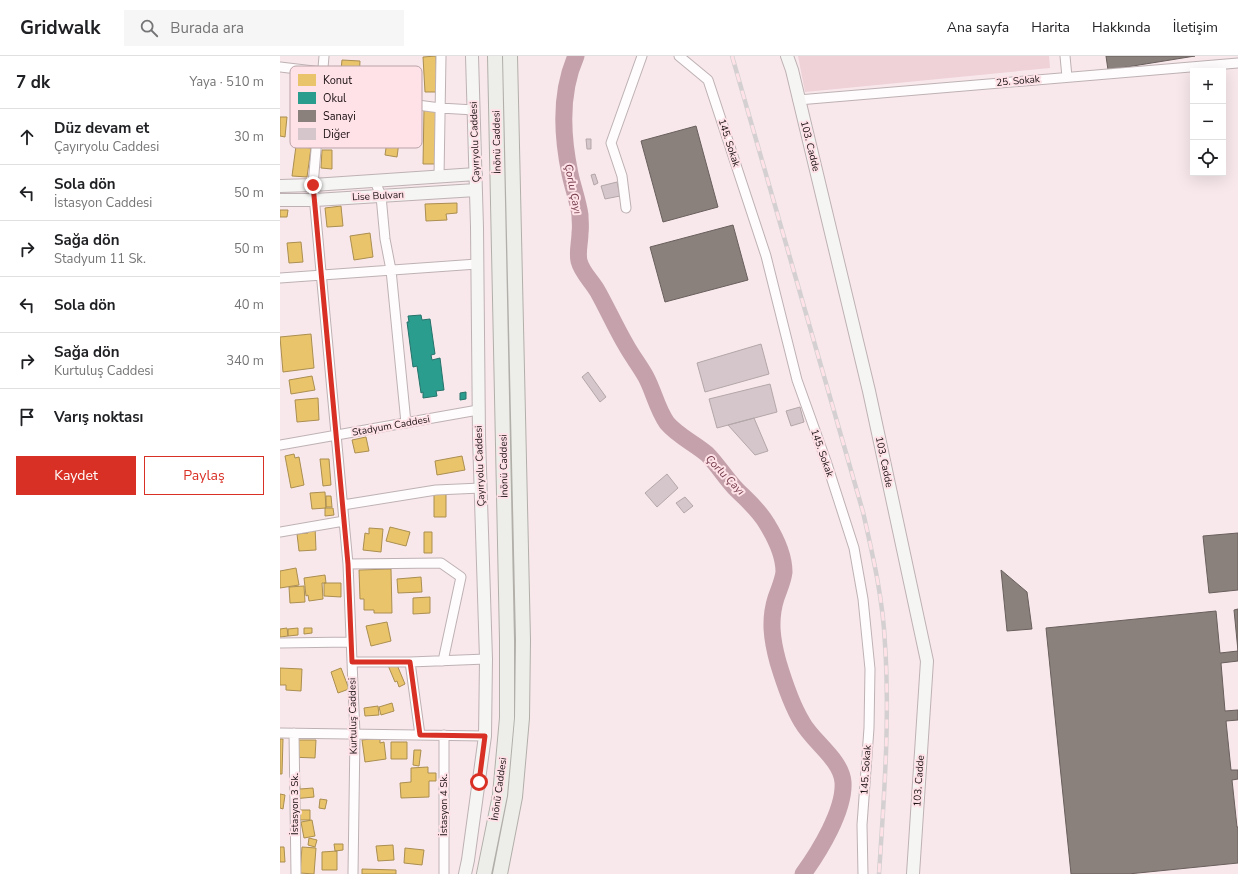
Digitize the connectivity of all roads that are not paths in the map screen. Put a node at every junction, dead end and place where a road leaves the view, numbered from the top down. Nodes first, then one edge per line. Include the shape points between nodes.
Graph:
1 (324, 56) edge
2 (441, 56) edge
3 (472, 56) edge
4 (495, 56) edge
5 (510, 56) edge
6 (642, 56) edge
7 (679, 56) edge
8 (787, 56) edge
9 (1065, 56) edge
10 (1238, 63) edge
11 (323, 66) edge
12 (280, 67) edge
13 (290, 68) edge
14 (1067, 77) junction
15 (798, 100) junction
16 (422, 106) edge
17 (440, 108) junction
18 (474, 110) junction
19 (316, 148) edge
20 (476, 174) junction
21 (439, 177) junction
22 (375, 181) junction
23 (313, 185) junction
24 (280, 186) edge
25 (476, 190) junction
26 (381, 196) junction
27 (280, 200) edge
28 (315, 200) junction
29 (626, 208) dead end
30 (477, 264) junction
31 (391, 270) junction
32 (322, 276) junction
33 (280, 278) edge
34 (478, 410) junction
35 (406, 423) junction
36 (336, 435) junction
37 (280, 445) edge
38 (481, 488) junction
39 (343, 505) junction
40 (344, 521) junction
41 (280, 532) edge
42 (348, 564) junction
43 (351, 642) junction
44 (280, 643) edge
45 (486, 659) junction
46 (443, 661) junction
47 (352, 662) junction
48 (410, 662) junction
49 (280, 733) edge
50 (294, 733) junction
51 (354, 734) junction
52 (420, 735) junction
53 (444, 735) junction
54 (485, 736) junction
55 (296, 874) edge
56 (353, 874) edge
57 (444, 874) edge
58 (465, 874) edge
59 (484, 874) edge
60 (500, 874) edge
61 (863, 874) edge
62 (913, 874) edge

1 - 11 street, Kurtuluş Caddesi
2 - 17 street
3 - 18 street, Çayıryolu Caddesi
4 - 59 main road, İnönü Caddesi via 507,640 506,718 500,795
5 - 60 main road via 523,640 522,710 515,797
6 - 29 street via 611,143 622,176
7 - 61 street, 145. Sokak via 708,80 766,256 797,380 854,548 870,669 869,728 862,825
8 - 15 street, 103. Cadde
9 - 14 street
10 - 14 street, 25. Sokak
12 - 13 street
14 - 15 street, 25. Sokak
15 - 62 street, 103. Cadde via 869,391 927,661
16 - 17 street
17 - 18 street
17 - 21 street
18 - 20 street, Çayıryolu Caddesi
19 - 23 street, Kurtuluş Caddesi
20 - 21 street, Lise Bulvarı
20 - 25 street, Çayıryolu Caddesi
21 - 22 street, Lise Bulvarı
22 - 23 street, Lise Bulvarı
22 - 26 street
23 - 24 street, Lise Bulvarı
23 - 28 street, Kurtuluş Caddesi
25 - 26 street, Lise Bulvarı
25 - 30 street, Çayıryolu Caddesi
26 - 28 street, Lise Bulvarı
26 - 31 street
27 - 28 street, Lise Bulvarı
28 - 32 street, Kurtuluş Caddesi
30 - 31 street
30 - 34 street, Çayıryolu Caddesi
31 - 32 street
31 - 35 street
32 - 33 street
32 - 36 street, Kurtuluş Caddesi
34 - 35 street, Stadyum Caddesi
34 - 38 street, Çayıryolu Caddesi
35 - 36 street, Stadyum Caddesi
36 - 37 street, Stadyum Caddesi
36 - 39 street, Kurtuluş Caddesi
38 - 39 street via 436,490
38 - 45 street, Çayıryolu Caddesi
39 - 40 street, Kurtuluş Caddesi
40 - 41 street
40 - 42 street, Kurtuluş Caddesi
42 - 43 street, Kurtuluş Caddesi
42 - 46 street via 442,563 461,577
43 - 44 street
43 - 47 street, Kurtuluş Caddesi
45 - 46 street
45 - 54 street, Çayıryolu Caddesi
46 - 48 street
47 - 48 street
47 - 51 street, Kurtuluş Caddesi
48 - 52 street
49 - 50 street
50 - 51 street
50 - 55 street, İstasyon 3 Sk.
51 - 52 street
51 - 56 street, Kurtuluş Caddesi
52 - 53 street
53 - 54 street
53 - 57 street, İstasyon 4 Sk.
54 - 58 street, Çayıryolu Caddesi

